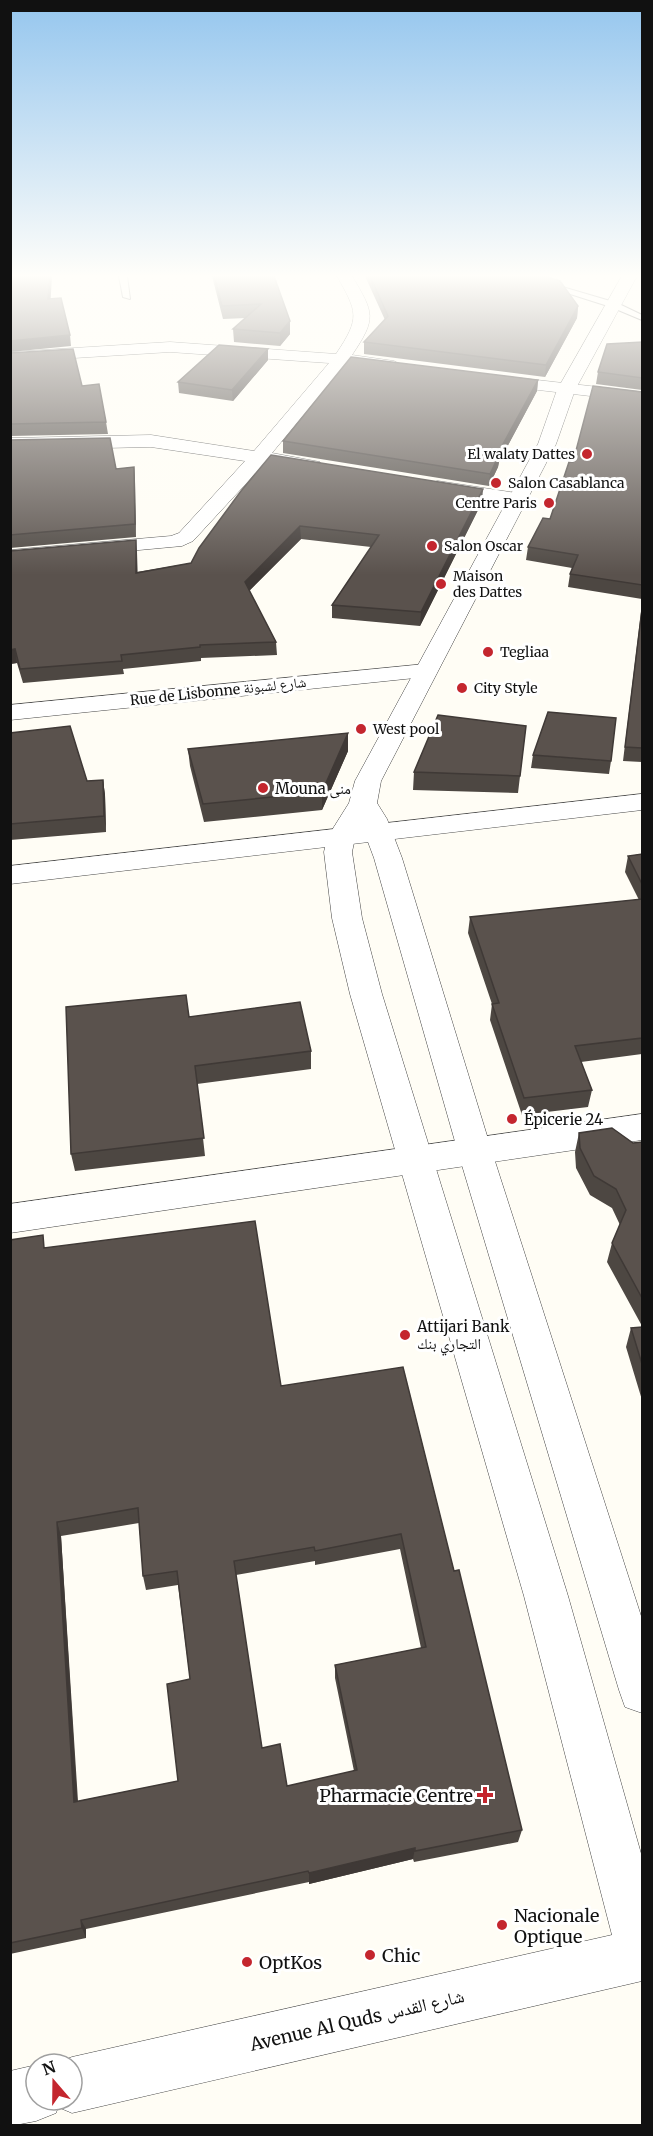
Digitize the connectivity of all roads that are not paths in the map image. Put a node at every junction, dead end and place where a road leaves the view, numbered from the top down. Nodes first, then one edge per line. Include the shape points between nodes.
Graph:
1 (328, 376) edge
2 (574, 376) edge
3 (472, 377) edge
4 (566, 390) junction
5 (642, 397) edge
6 (10, 444) edge
7 (259, 457) junction
8 (327, 469) edge
9 (418, 484) edge
10 (516, 499) junction
11 (10, 556) edge
12 (425, 671) junction
13 (10, 714) edge
14 (642, 802) edge
15 (361, 825) junction
16 (10, 875) edge
17 (642, 1127) edge
18 (475, 1152) junction
19 (414, 1158) junction
20 (10, 1219) edge
21 (642, 1690) edge
22 (642, 1948) edge
23 (642, 1955) edge
24 (84, 2082) edge

1 - 7 street
2 - 4 street
3 - 4 street
4 - 5 street
4 - 10 street via 547,444
6 - 7 street via 151,441
7 - 8 street
7 - 11 street via 186,537 175,542
9 - 10 street
10 - 12 street
12 - 13 street, Rue de Lisbonne شارع لشبونة
12 - 15 street via 368,781
14 - 15 street
15 - 16 street
15 - 18 street
15 - 19 street via 338,867 366,994
17 - 18 street
18 - 19 street
18 - 21 street
19 - 20 street
19 - 22 street via 546,1596
23 - 24 street, Avenue Al Quds شارع القدس

